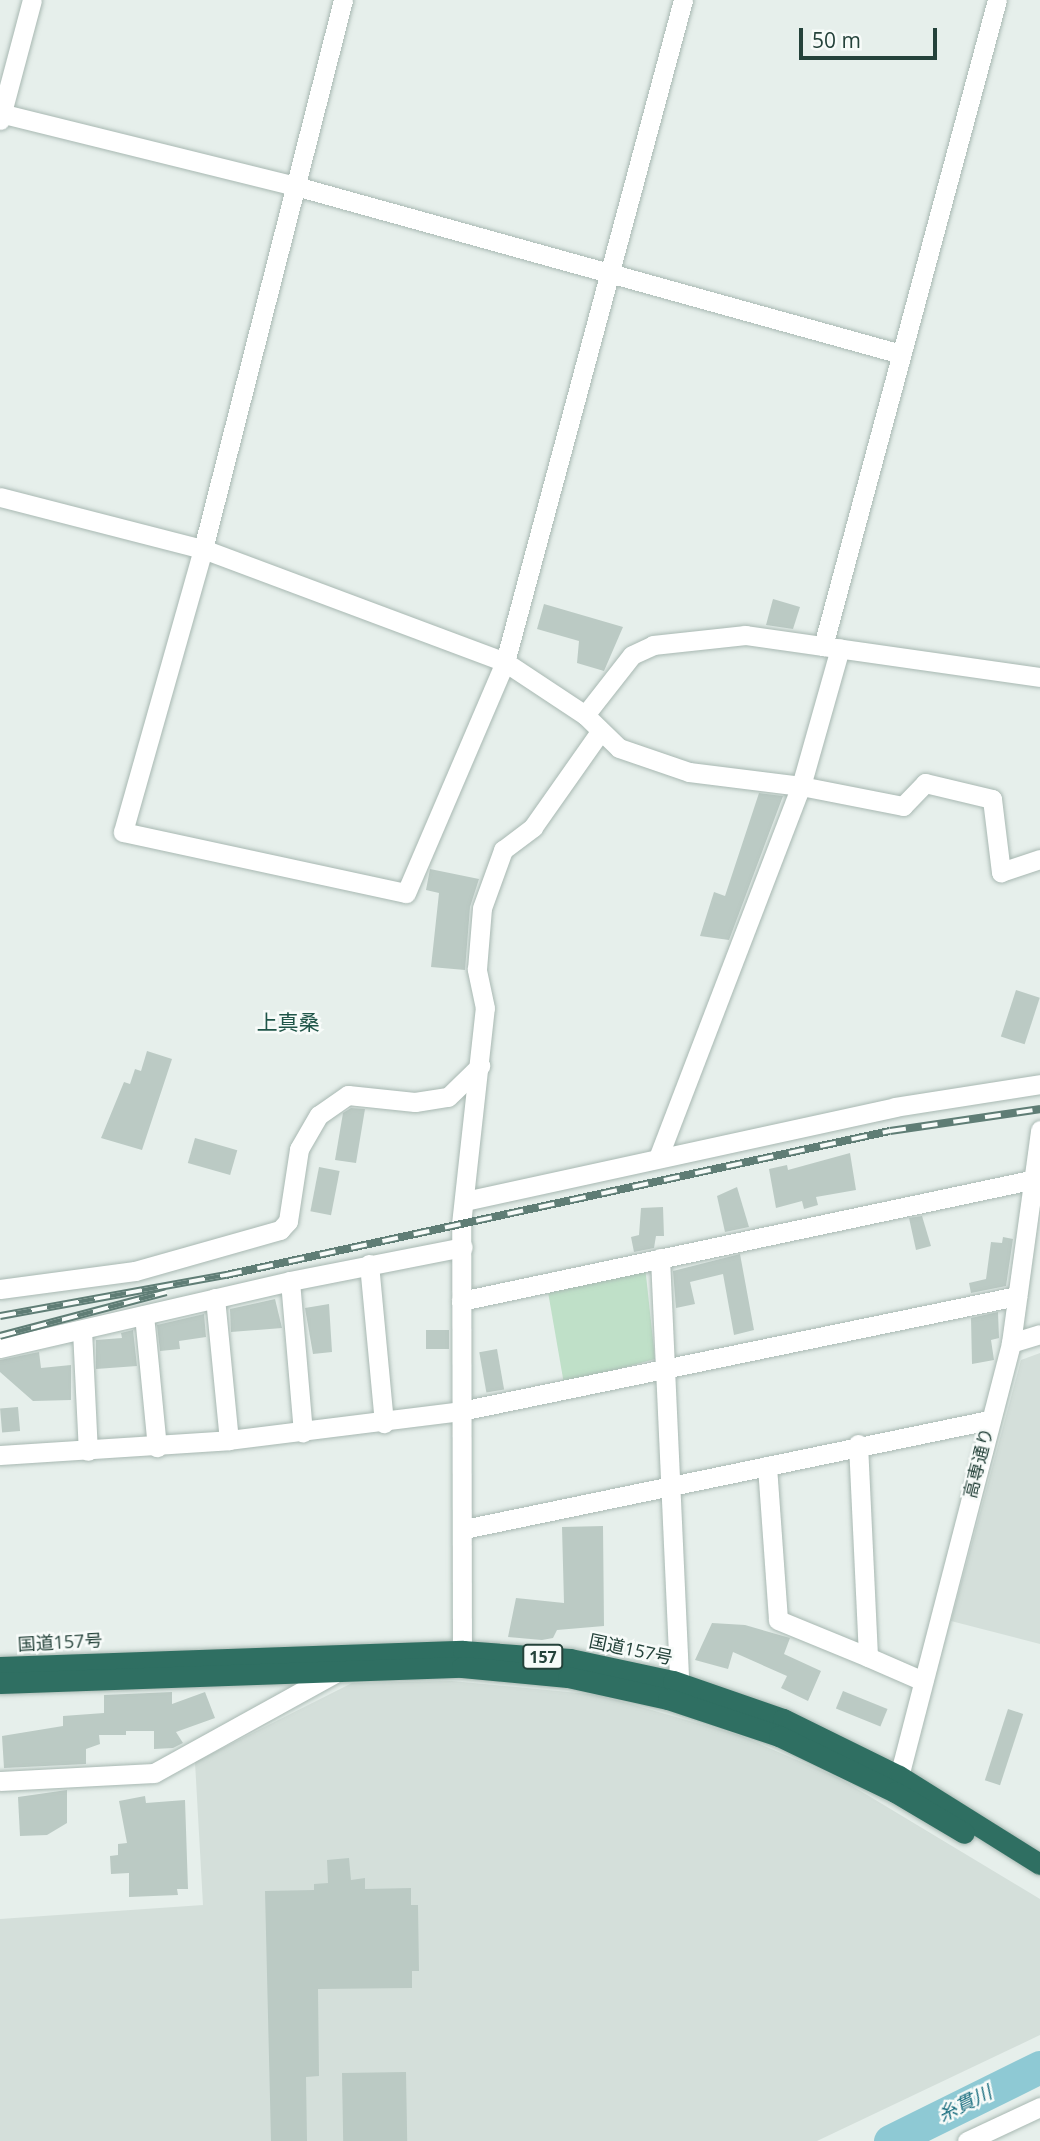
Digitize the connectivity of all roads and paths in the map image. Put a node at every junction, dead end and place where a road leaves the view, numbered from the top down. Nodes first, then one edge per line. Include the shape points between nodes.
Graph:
1 (32, 0) edge
2 (343, 0) edge
3 (683, 0) edge
4 (997, 0) edge
5 (1, 115) edge
6 (292, 185) junction
7 (605, 276) junction
8 (901, 354) junction
9 (0, 497) edge
10 (203, 549) junction
11 (832, 647) junction
12 (505, 662) junction
13 (1040, 677) edge
14 (585, 715) junction
15 (599, 733) junction
16 (801, 786) junction
17 (1040, 859) edge
18 (480, 1065) junction
19 (1040, 1084) edge
20 (1040, 1130) edge
21 (658, 1158) junction
22 (1037, 1179) edge
23 (465, 1201) junction
24 (463, 1247) junction
25 (660, 1258) junction
26 (369, 1264) junction
27 (290, 1280) junction
28 (0, 1289) edge
29 (1017, 1296) junction
30 (215, 1298) junction
31 (461, 1301) junction
32 (144, 1315) junction
33 (82, 1330) junction
34 (1040, 1334) edge
35 (1011, 1343) junction
36 (0, 1348) edge
37 (666, 1372) junction
38 (461, 1411) junction
39 (989, 1420) junction
40 (384, 1423) junction
41 (303, 1432) junction
42 (229, 1440) junction
43 (858, 1444) junction
44 (157, 1447) junction
45 (88, 1451) junction
46 (0, 1455) edge
47 (767, 1466) junction
48 (670, 1486) junction
49 (464, 1529) junction
50 (868, 1657) junction
51 (463, 1659) junction
52 (0, 1667) edge
53 (337, 1672) junction
54 (923, 1681) junction
55 (0, 1683) edge
56 (679, 1683) junction
57 (0, 1780) edge
58 (897, 1784) junction
59 (1040, 1864) edge
60 (1040, 1880) edge
61 (1040, 2107) edge
62 (967, 2141) edge

1 - 5 street
2 - 6 street
3 - 7 street
4 - 8 street
5 - 6 street
6 - 7 street
6 - 10 street
7 - 8 street
7 - 12 street
8 - 11 street
9 - 10 street
10 - 12 street
10 - 12 street via 123,832 406,893
11 - 13 street
11 - 14 street via 745,635 653,646 632,655
11 - 16 street
12 - 14 street
14 - 15 street
15 - 16 street via 619,748 689,772
15 - 18 street via 533,827 503,850 491,875 477,970 485,1007
16 - 17 street via 903,806 925,783 992,799 1001,872
16 - 21 street
18 - 23 street via 472,1101
18 - 28 street via 448,1097 415,1102 348,1095 319,1115 299,1149 288,1221 279,1230 135,1270
19 - 21 street via 895,1107
20 - 22 street, 高専通り
21 - 23 street
22 - 25 street
22 - 29 street, 高専通り
23 - 24 street
24 - 26 street
24 - 31 street
25 - 31 street
25 - 37 street
26 - 27 street
26 - 40 street
27 - 30 street
27 - 41 street
29 - 35 street, 高専通り
29 - 37 street
30 - 32 street
30 - 42 street
31 - 38 street
32 - 33 street
32 - 44 street
33 - 36 street
33 - 45 street
34 - 35 street
35 - 39 street, 高専通り
37 - 38 street
37 - 48 street
38 - 40 street
38 - 49 street
39 - 43 street
39 - 54 street, 高専通り
40 - 41 street
41 - 42 street
42 - 44 street
43 - 47 street
43 - 50 street
44 - 45 street
45 - 46 street
47 - 48 street
47 - 50 street via 778,1620
48 - 49 street
48 - 56 street
49 - 51 street
50 - 54 street
51 - 52 highway, 国道157号 / 157
51 - 53 highway, 国道157号 / 157
51 - 56 highway, 国道157号 / 157 via 570,1659
51 - 58 highway, 国道157号 / 157 via 668,1699 779,1736
53 - 55 highway, 国道157号 / 157
53 - 57 street via 153,1773
54 - 58 street, 高専通り
56 - 58 highway, 国道157号 / 157 via 783,1718
58 - 59 highway, 国道157号 / 157
58 - 60 highway, 国道157号 / 157
61 - 62 street

